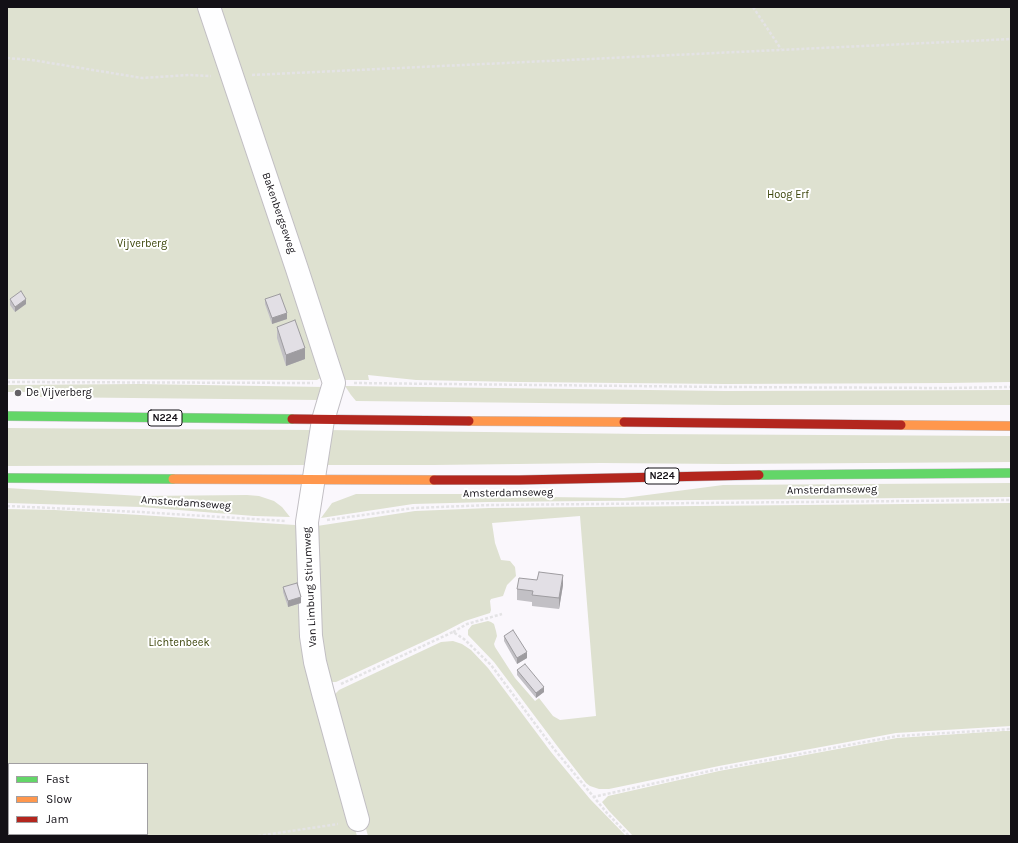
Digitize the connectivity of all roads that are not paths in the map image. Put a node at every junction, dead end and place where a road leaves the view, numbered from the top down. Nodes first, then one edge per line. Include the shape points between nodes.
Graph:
1 (209, 7) edge
2 (7, 416) edge
3 (323, 420) junction
4 (1011, 426) edge
5 (1011, 473) edge
6 (7, 478) edge
7 (314, 480) junction
8 (358, 820) road end

1 - 3 street, Bakenbergseweg via 334,383
2 - 3 main road, N224
3 - 4 main road, N224
3 - 7 street, Van Limburg Stirumweg
5 - 7 main road, Amsterdamseweg / N224 via 725,475 519,480
6 - 7 main road, Amsterdamseweg / N224
7 - 8 street, Van Limburg Stirumweg via 307,522 311,636 315,662

